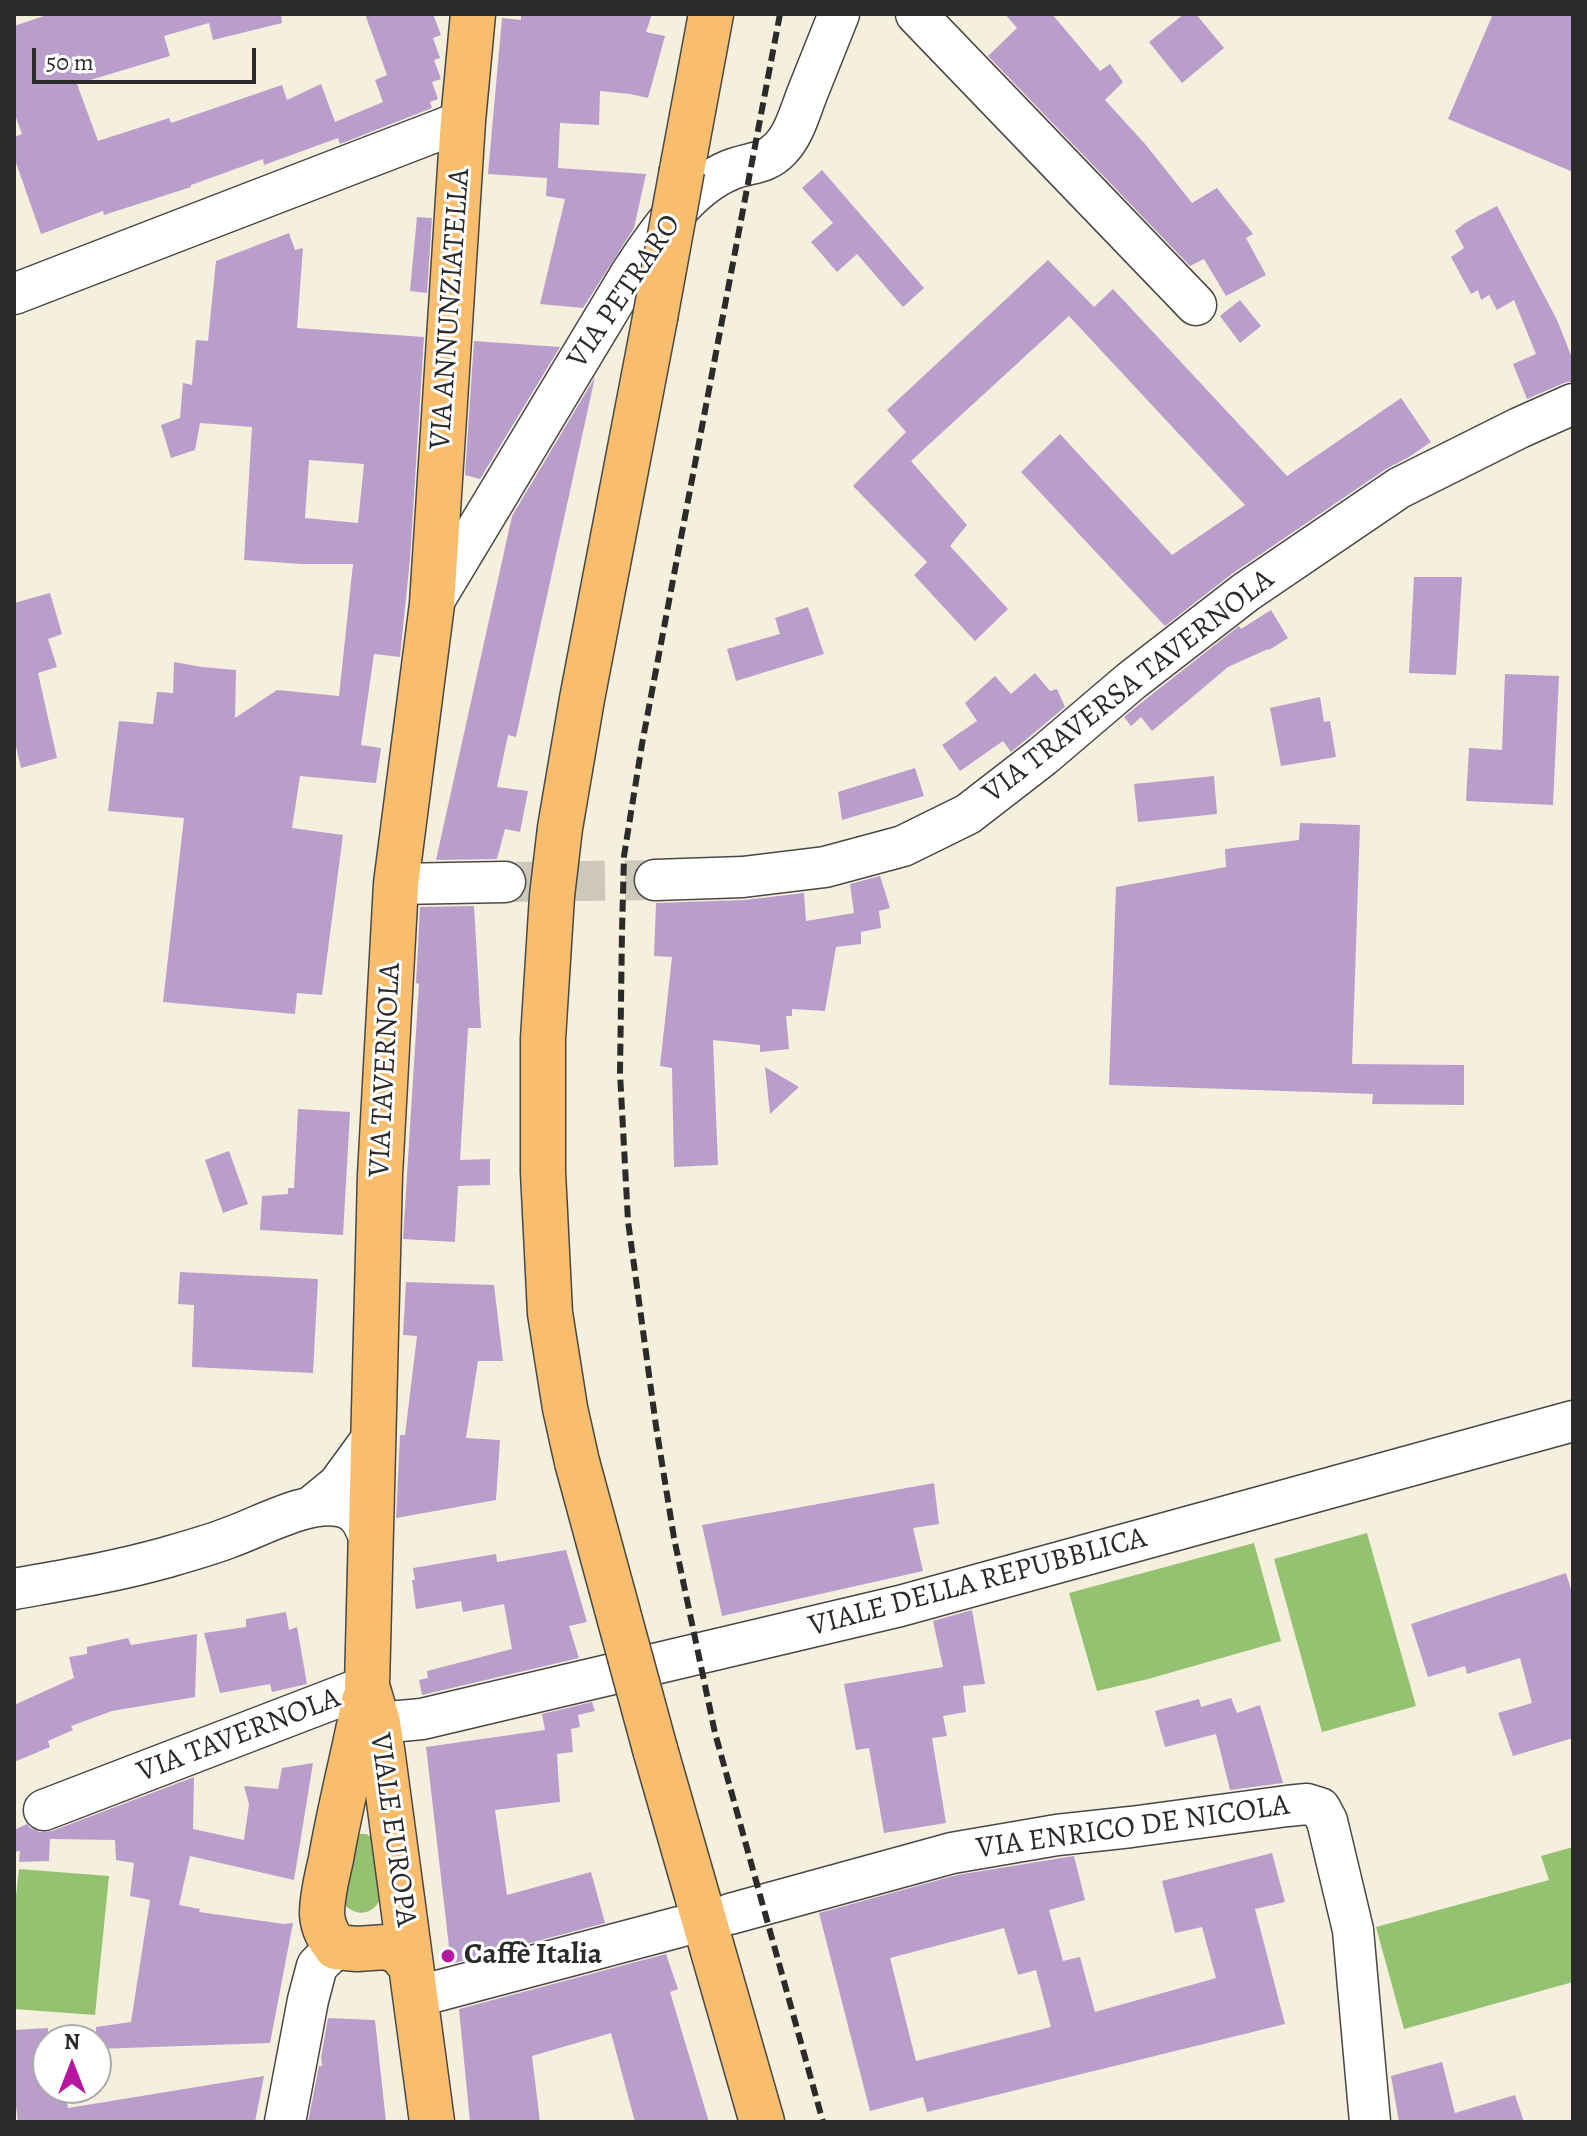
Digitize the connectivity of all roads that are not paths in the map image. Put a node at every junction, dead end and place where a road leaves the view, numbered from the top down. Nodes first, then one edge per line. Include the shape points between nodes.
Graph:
1 (473, 14) edge
2 (711, 14) edge
3 (839, 14) edge
4 (916, 14) edge
5 (463, 121) junction
6 (14, 294) edge
7 (1196, 305) dead end
8 (1573, 404) edge
9 (432, 604) junction
10 (655, 880) tunnel mouth
11 (505, 882) tunnel mouth
12 (396, 884) junction
13 (1573, 1421) edge
14 (373, 1437) junction
15 (311, 1507) junction
16 (370, 1539) junction
17 (14, 1589) edge
18 (372, 1705) junction
19 (44, 1810) dead end
20 (334, 1839) junction
21 (396, 1843) junction
22 (730, 1914) dead end
23 (679, 1927) dead end
24 (336, 1947) junction
25 (404, 1958) junction
26 (285, 2122) edge
27 (432, 2122) edge
28 (762, 2122) edge
29 (1370, 2122) edge

1 - 5 main road, VIA ANNUNZIATELLA
2 - 28 main road, bridge via 560,828 543,1039 543,1172 550,1313 577,1462
3 - 9 street, VIA PETRARO via 781,148 762,162 730,170 710,182 659,231
4 - 7 street
5 - 6 street
5 - 9 main road, VIA ANNUNZIATELLA
8 - 10 street, VIA TRAVERSA TAVERNOLA via 1399,488 1246,592 968,814 903,846 825,867
9 - 12 main road, VIA TAVERNOLA
11 - 12 street
12 - 14 main road, VIA TAVERNOLA
13 - 18 street, VIALE DELLA REPUBBLICA via 900,1606 422,1719
14 - 15 street via 338,1485
14 - 16 main road, VIA TAVERNOLA
15 - 16 street via 352,1510
15 - 17 street via 163,1559
16 - 18 main road, VIALE EUROPA
18 - 19 street, VIA TAVERNOLA
18 - 20 main road, VIA TAVERNOLA via 355,1748
18 - 21 main road, VIALE EUROPA
20 - 21 main road via 350,1827 370,1824
20 - 24 main road, VIA TAVERNOLA via 322,1917
21 - 25 main road, VIALE EUROPA
22 - 29 street, VIA ENRICO DE NICOLA via 952,1853 1287,1806 1320,1808 1353,1930
23 - 25 street
24 - 25 main road
24 - 26 street via 317,1966
25 - 27 main road, VIALE EUROPA

